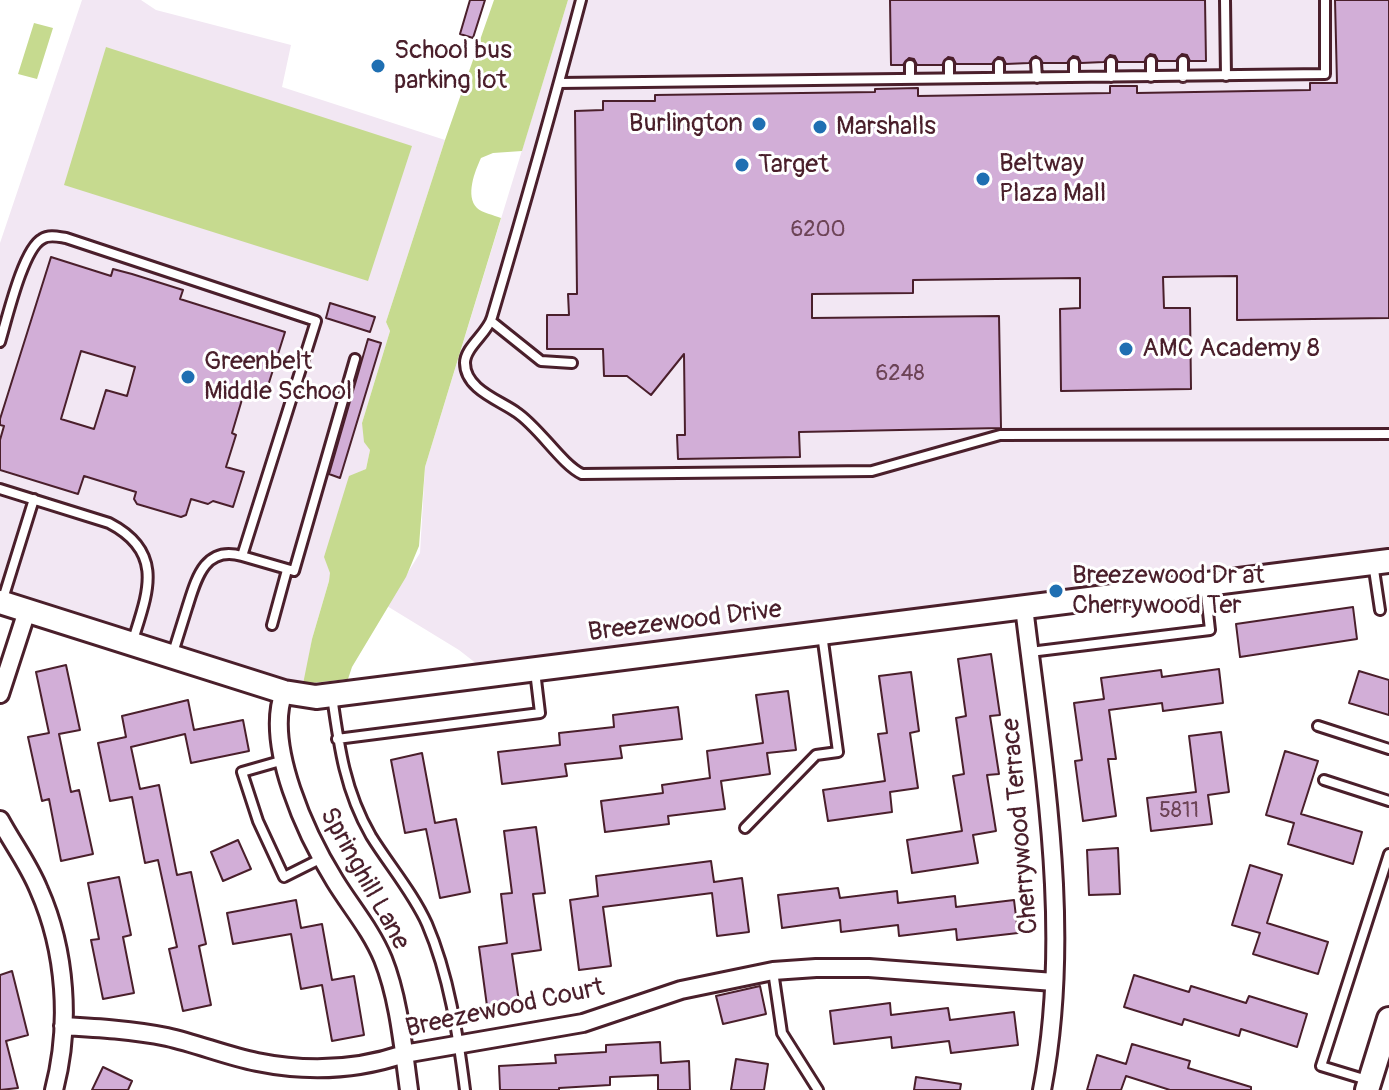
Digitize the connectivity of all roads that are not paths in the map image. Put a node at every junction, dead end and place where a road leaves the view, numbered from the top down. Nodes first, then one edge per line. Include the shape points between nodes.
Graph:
1 (581, 0) edge
2 (1225, 0) edge
3 (1325, 0) edge
4 (1151, 61) dead end
5 (1183, 61) dead end
6 (1111, 62) dead end
7 (1036, 63) dead end
8 (1074, 63) dead end
9 (949, 64) dead end
10 (999, 64) dead end
11 (910, 65) dead end
12 (1226, 76) junction
13 (1074, 77) junction
14 (1111, 77) junction
15 (1151, 77) junction
16 (1183, 77) junction
17 (949, 78) junction
18 (999, 78) junction
19 (1037, 78) junction
20 (910, 79) junction
21 (559, 83) junction
22 (491, 321) junction
23 (0, 342) edge
24 (355, 359) dead end
25 (572, 363) dead end
26 (1389, 434) edge
27 (0, 489) edge
28 (34, 499) junction
29 (242, 556) junction
30 (1381, 562) edge
31 (287, 570) junction
32 (1205, 584) junction
33 (1, 603) edge
34 (1024, 607) junction
35 (1380, 610) dead end
36 (27, 611) junction
37 (272, 625) dead end
38 (822, 633) junction
39 (132, 644) junction
40 (1029, 652) junction
41 (171, 656) junction
42 (535, 669) junction
43 (284, 692) junction
44 (0, 694) edge
45 (332, 696) junction
46 (1318, 726) dead end
47 (337, 739) junction
48 (1389, 749) edge
49 (285, 760) junction
50 (1324, 780) dead end
51 (1389, 801) edge
52 (745, 828) dead end
53 (2, 829) edge
54 (1389, 854) edge
55 (322, 858) junction
56 (773, 971) junction
57 (1054, 982) junction
58 (1389, 1019) edge
59 (63, 1026) junction
60 (458, 1045) junction
61 (404, 1054) junction
62 (1369, 1086) edge
63 (54, 1090) edge
64 (409, 1090) edge
65 (465, 1090) edge
66 (818, 1090) edge
67 (1042, 1090) edge

1 - 21 lane
2 - 12 lane
3 - 12 lane via 1325,74
4 - 15 lane
5 - 16 lane
6 - 14 lane
7 - 19 lane
8 - 13 lane
9 - 17 lane
10 - 18 lane
11 - 20 lane
12 - 16 lane
13 - 14 lane
13 - 19 lane
14 - 15 lane
15 - 16 lane
17 - 18 lane
17 - 20 lane
18 - 19 lane
20 - 21 lane
21 - 22 lane
22 - 25 lane via 541,361
22 - 26 lane via 467,356 469,377 536,427 582,474 872,471 1000,435
23 - 29 lane via 29,253 47,236 316,321
24 - 31 lane via 294,571
27 - 28 lane
28 - 33 lane
28 - 39 lane via 124,530 142,551 149,576
29 - 31 lane
29 - 41 lane via 220,556 200,570
30 - 32 street, Breezewood Drive
30 - 35 lane
31 - 37 lane
32 - 34 street, Breezewood Drive
32 - 40 lane via 1210,630
33 - 36 street, Breezewood Drive
34 - 38 street, Breezewood Drive
34 - 40 street, Cherrywood Terrace
36 - 39 street, Breezewood Drive
36 - 44 street
38 - 42 street, Breezewood Drive
38 - 52 lane via 838,752 816,755
39 - 41 street, Breezewood Drive
40 - 57 street, Cherrywood Terrace via 1054,866
41 - 43 street, Breezewood Drive
42 - 45 street, Breezewood Drive
42 - 47 lane via 540,713
43 - 45 street, Breezewood Drive
43 - 49 street, Springhill Lane via 278,716
45 - 47 lane
46 - 48 lane
47 - 60 lane via 356,807 433,939
49 - 55 street, Springhill Lane via 301,814
49 - 55 lane via 242,772 258,821 284,877
50 - 51 lane
53 - 59 street via 33,876 47,911 61,974
54 - 62 lane via 1321,1066
55 - 61 street, Springhill Lane via 379,950
56 - 57 street, Breezewood Court via 869,968
56 - 60 street, Breezewood Court via 681,990 583,1023
56 - 66 lane via 782,1033
57 - 67 street, Cherrywood Terrace
58 - 62 street
59 - 61 street, Breezewood Court via 156,1035 281,1066 359,1066
59 - 63 street
60 - 61 street, Breezewood Court
60 - 65 lane
61 - 64 street, Springhill Lane

